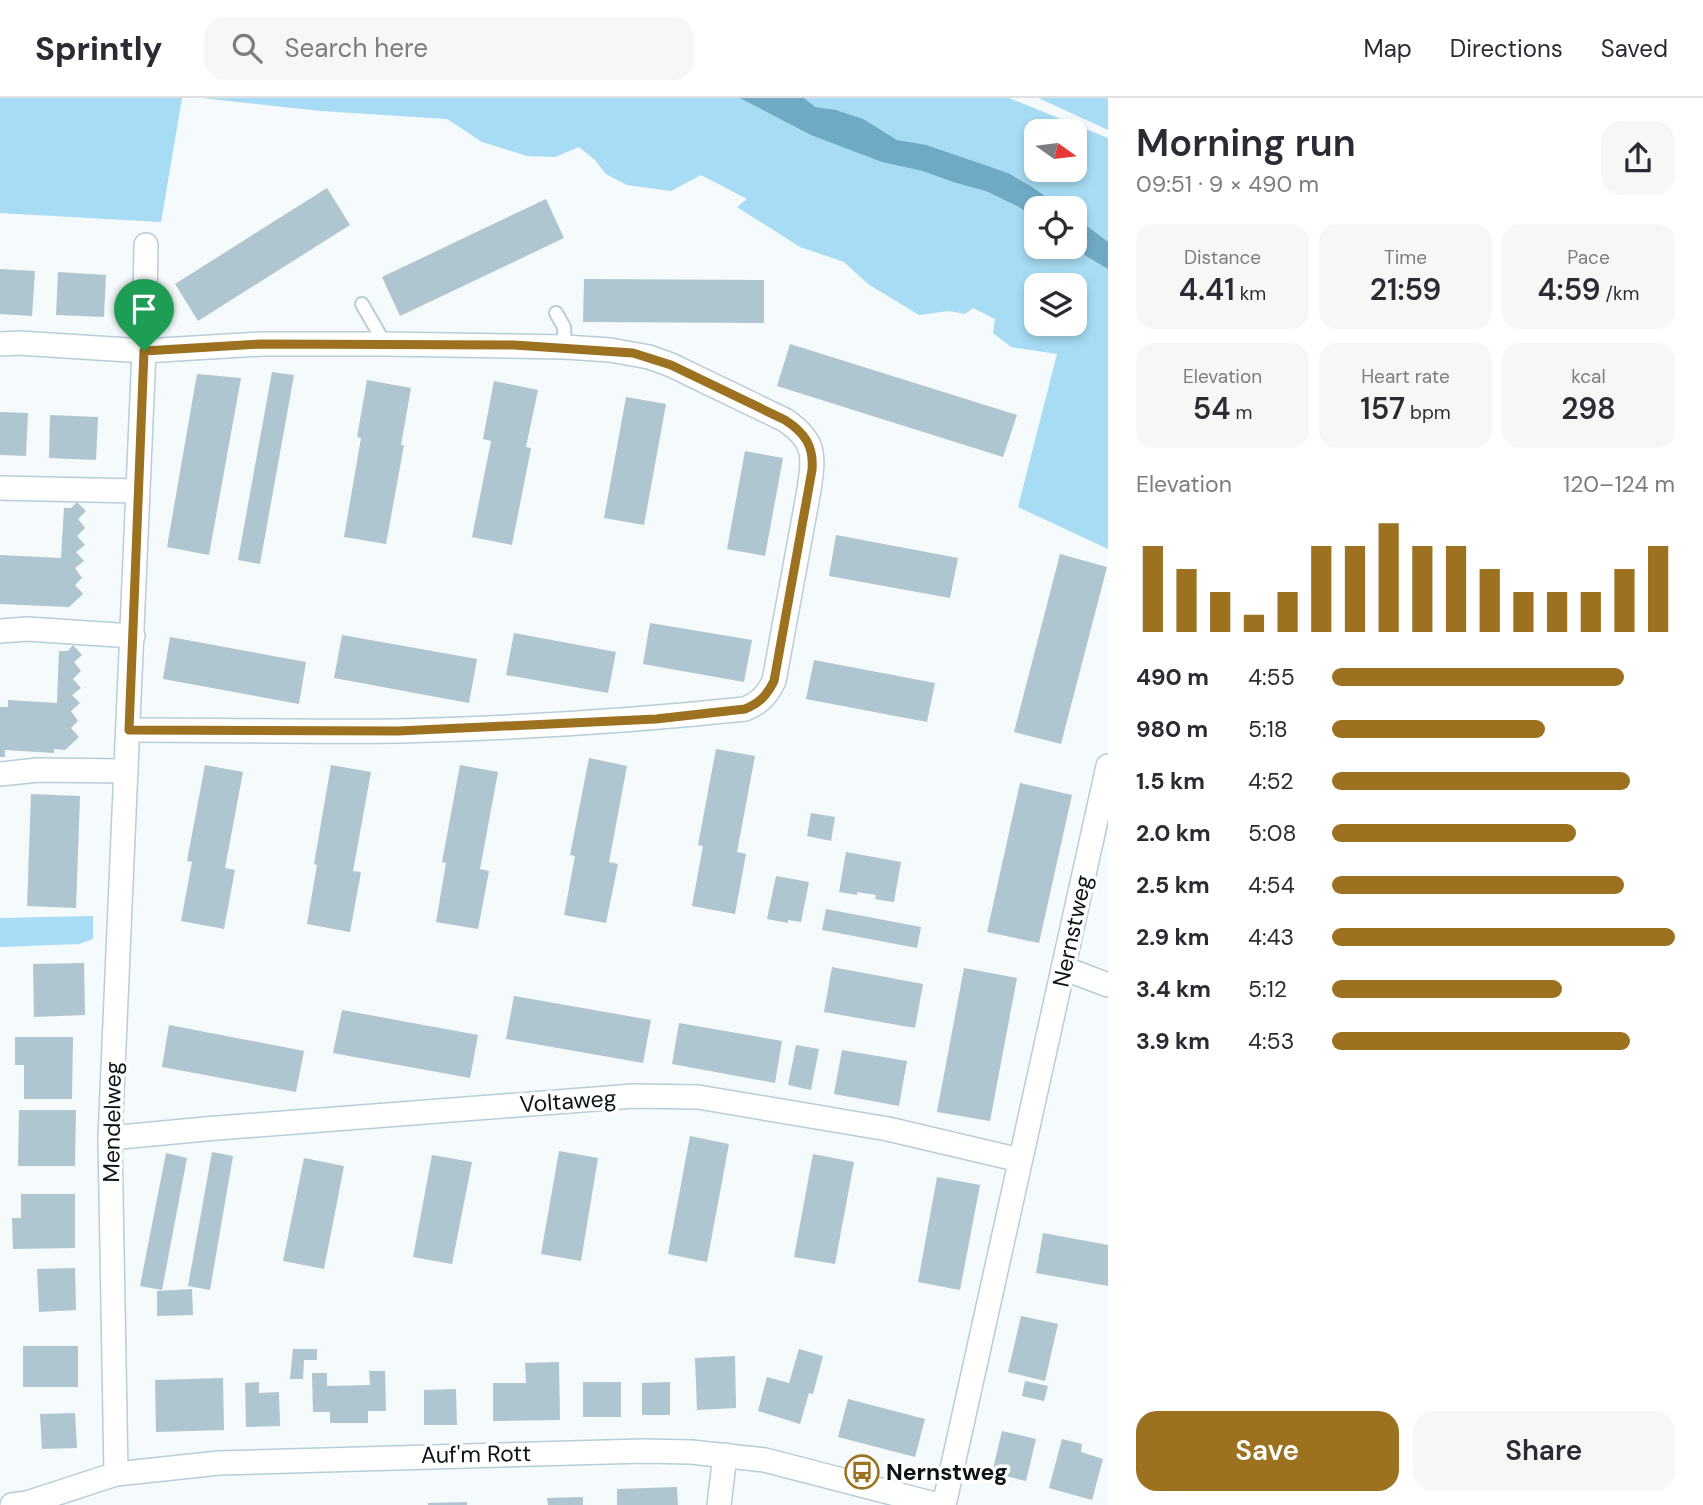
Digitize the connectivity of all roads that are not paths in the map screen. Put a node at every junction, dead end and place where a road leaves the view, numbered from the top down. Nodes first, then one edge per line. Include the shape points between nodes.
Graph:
1 (146, 245) dead end
2 (362, 304) dead end
3 (556, 313) dead end
4 (0, 344) edge
5 (385, 344) junction
6 (565, 347) junction
7 (144, 351) junction
8 (0, 488) edge
9 (137, 491) junction
10 (0, 631) edge
11 (133, 636) junction
12 (129, 730) junction
13 (1108, 766) edge
14 (126, 771) junction
15 (0, 774) edge
16 (1063, 968) junction
17 (1108, 985) edge
18 (110, 1138) junction
19 (1020, 1160) junction
20 (725, 1455) junction
21 (116, 1474) junction
22 (12, 1505) edge
23 (719, 1505) edge
24 (941, 1505) edge

1 - 7 street, Mendelweg
2 - 5 lane
3 - 6 lane via 564,327
4 - 7 street
5 - 6 street
5 - 7 street via 261,344
6 - 12 street via 633,353 671,365 785,420 810,445 813,459 774,681 755,705 656,719 526,726 398,731
7 - 9 street, Mendelweg
8 - 9 street
9 - 11 street, Mendelweg
10 - 11 street
11 - 12 street, Mendelweg
12 - 14 street, Mendelweg
13 - 16 street, Nernstweg
14 - 15 street
14 - 18 street, Mendelweg
16 - 17 street
16 - 19 street, Nernstweg
18 - 19 street, Voltaweg via 634,1096 698,1097 888,1129
18 - 21 street, Mendelweg
19 - 24 street, Nernstweg
20 - 21 street, Auf'm Rott via 643,1451 428,1455 219,1463
20 - 23 street
20 - 24 street, Auf'm Rott via 765,1460
21 - 22 street, Auf'm Rott

